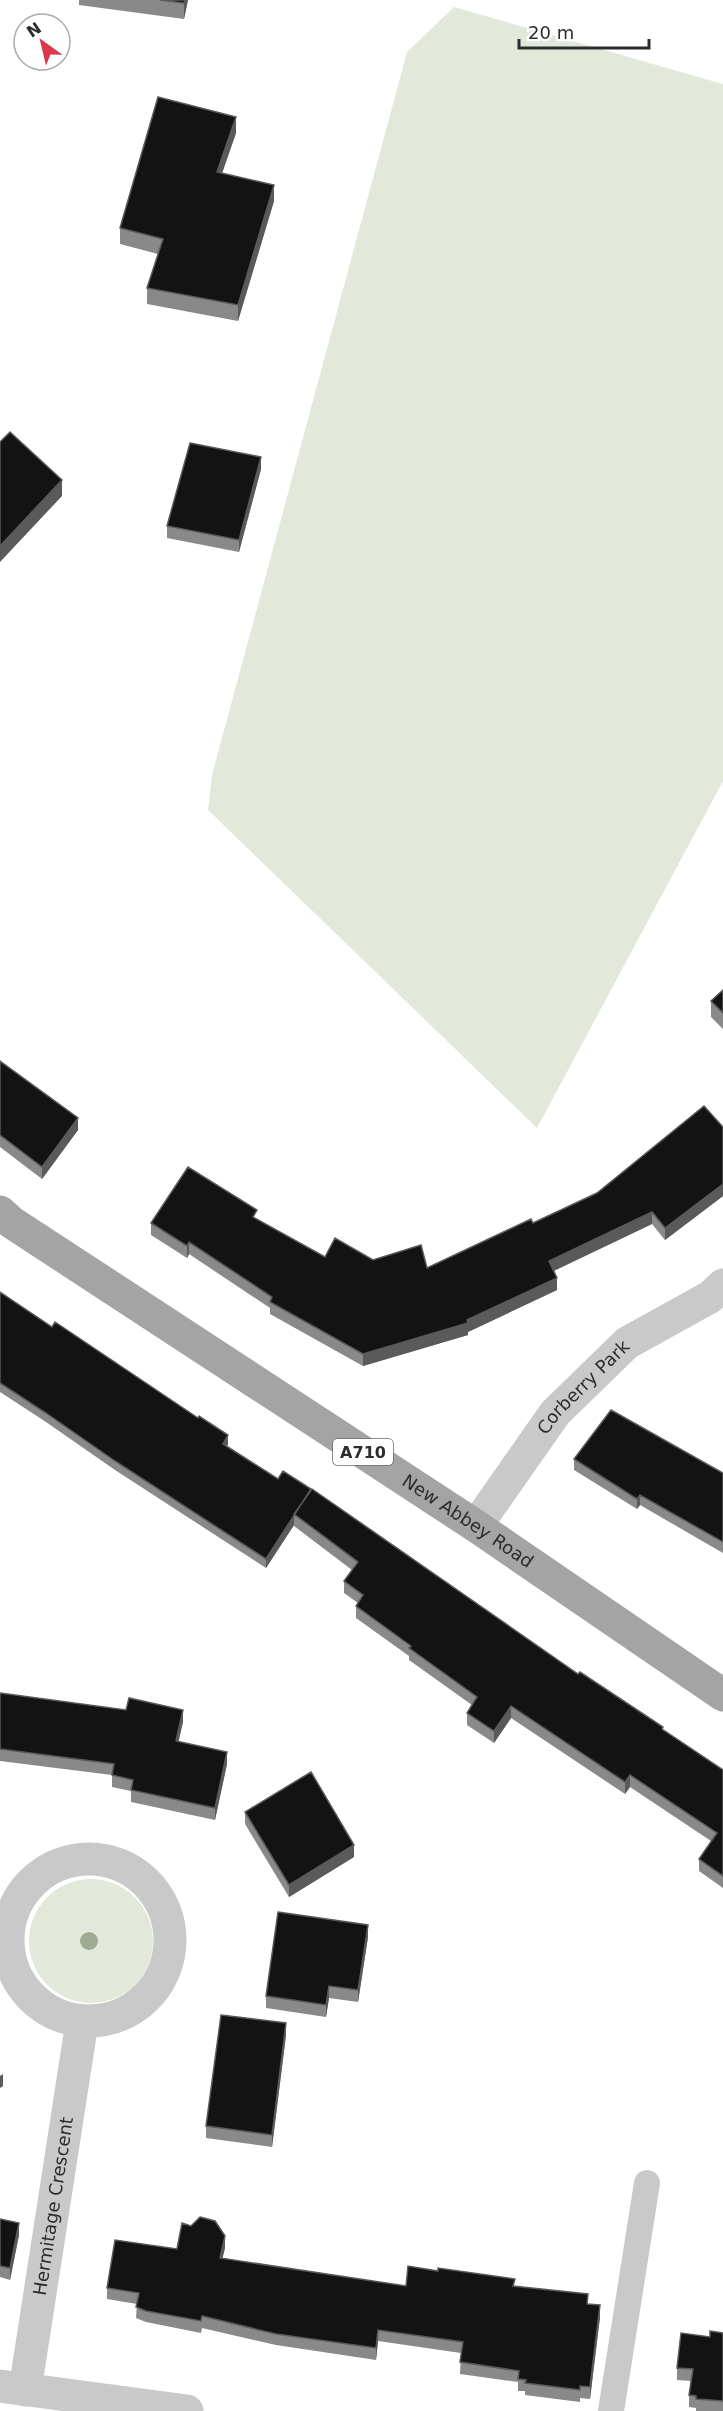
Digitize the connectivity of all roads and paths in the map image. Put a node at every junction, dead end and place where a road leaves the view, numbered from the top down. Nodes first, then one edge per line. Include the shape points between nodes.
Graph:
1 (0, 1212) edge
2 (723, 1286) edge
3 (476, 1526) junction
4 (723, 1695) edge
5 (82, 2022) junction
6 (647, 2183) dead end
7 (13, 2388) edge
8 (187, 2411) edge
9 (611, 2411) edge

1 - 3 main road, New Abbey Road / A710
2 - 3 street, Corberry Park via 627,1343 563,1405
3 - 4 main road, New Abbey Road / A710
5 - 5 street via 57,2016 35,2002 19,1982 9,1958 8,1932 14,1907 28,1885 48,1869 72,1860 101,1859 127,1868 149,1884 164,1908 171,1935 168,1963 156,1988 135,2007 110,2019
5 - 7 street, Hermitage Crescent
6 - 9 lane
7 - 8 street

